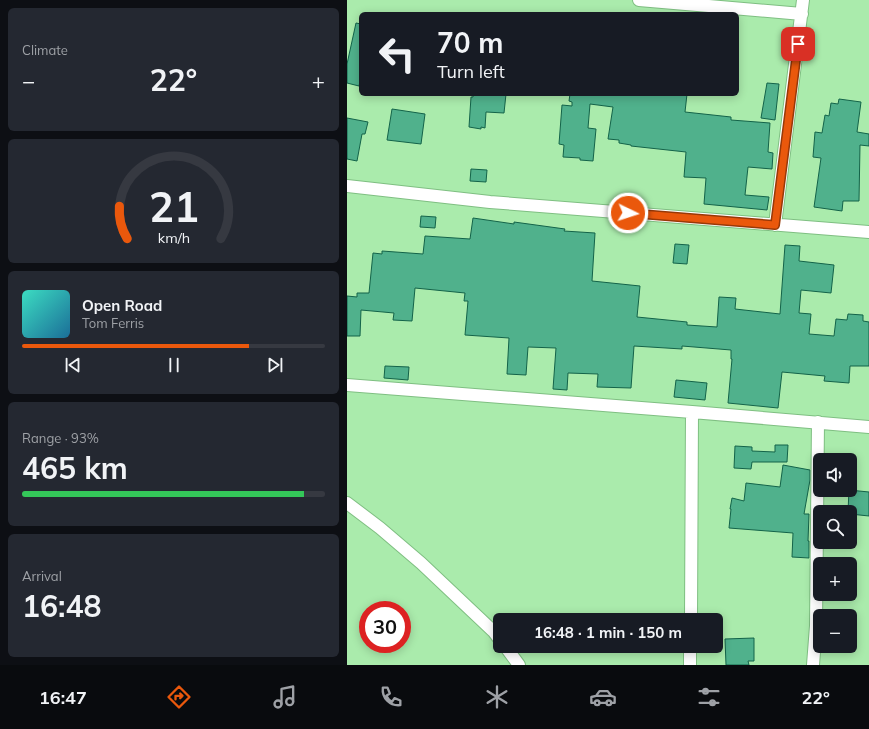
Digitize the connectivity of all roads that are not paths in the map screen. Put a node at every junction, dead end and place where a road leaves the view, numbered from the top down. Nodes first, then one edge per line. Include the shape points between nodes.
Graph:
1 (639, 0) edge
2 (803, 0) edge
3 (802, 14) junction
4 (347, 186) edge
5 (775, 225) junction
6 (869, 232) edge
7 (347, 385) edge
8 (692, 412) junction
9 (818, 422) junction
10 (869, 427) edge
11 (347, 503) edge
12 (691, 613) edge
13 (493, 631) edge
14 (510, 653) edge
15 (691, 653) edge
16 (519, 665) edge
17 (690, 665) edge
18 (813, 665) edge

1 - 3 street
2 - 3 street
3 - 5 street
4 - 5 street via 490,202
5 - 6 street
7 - 8 street
8 - 9 street
8 - 12 street
9 - 10 street
9 - 18 street via 816,626
11 - 13 street via 421,563
14 - 16 street
15 - 17 street

